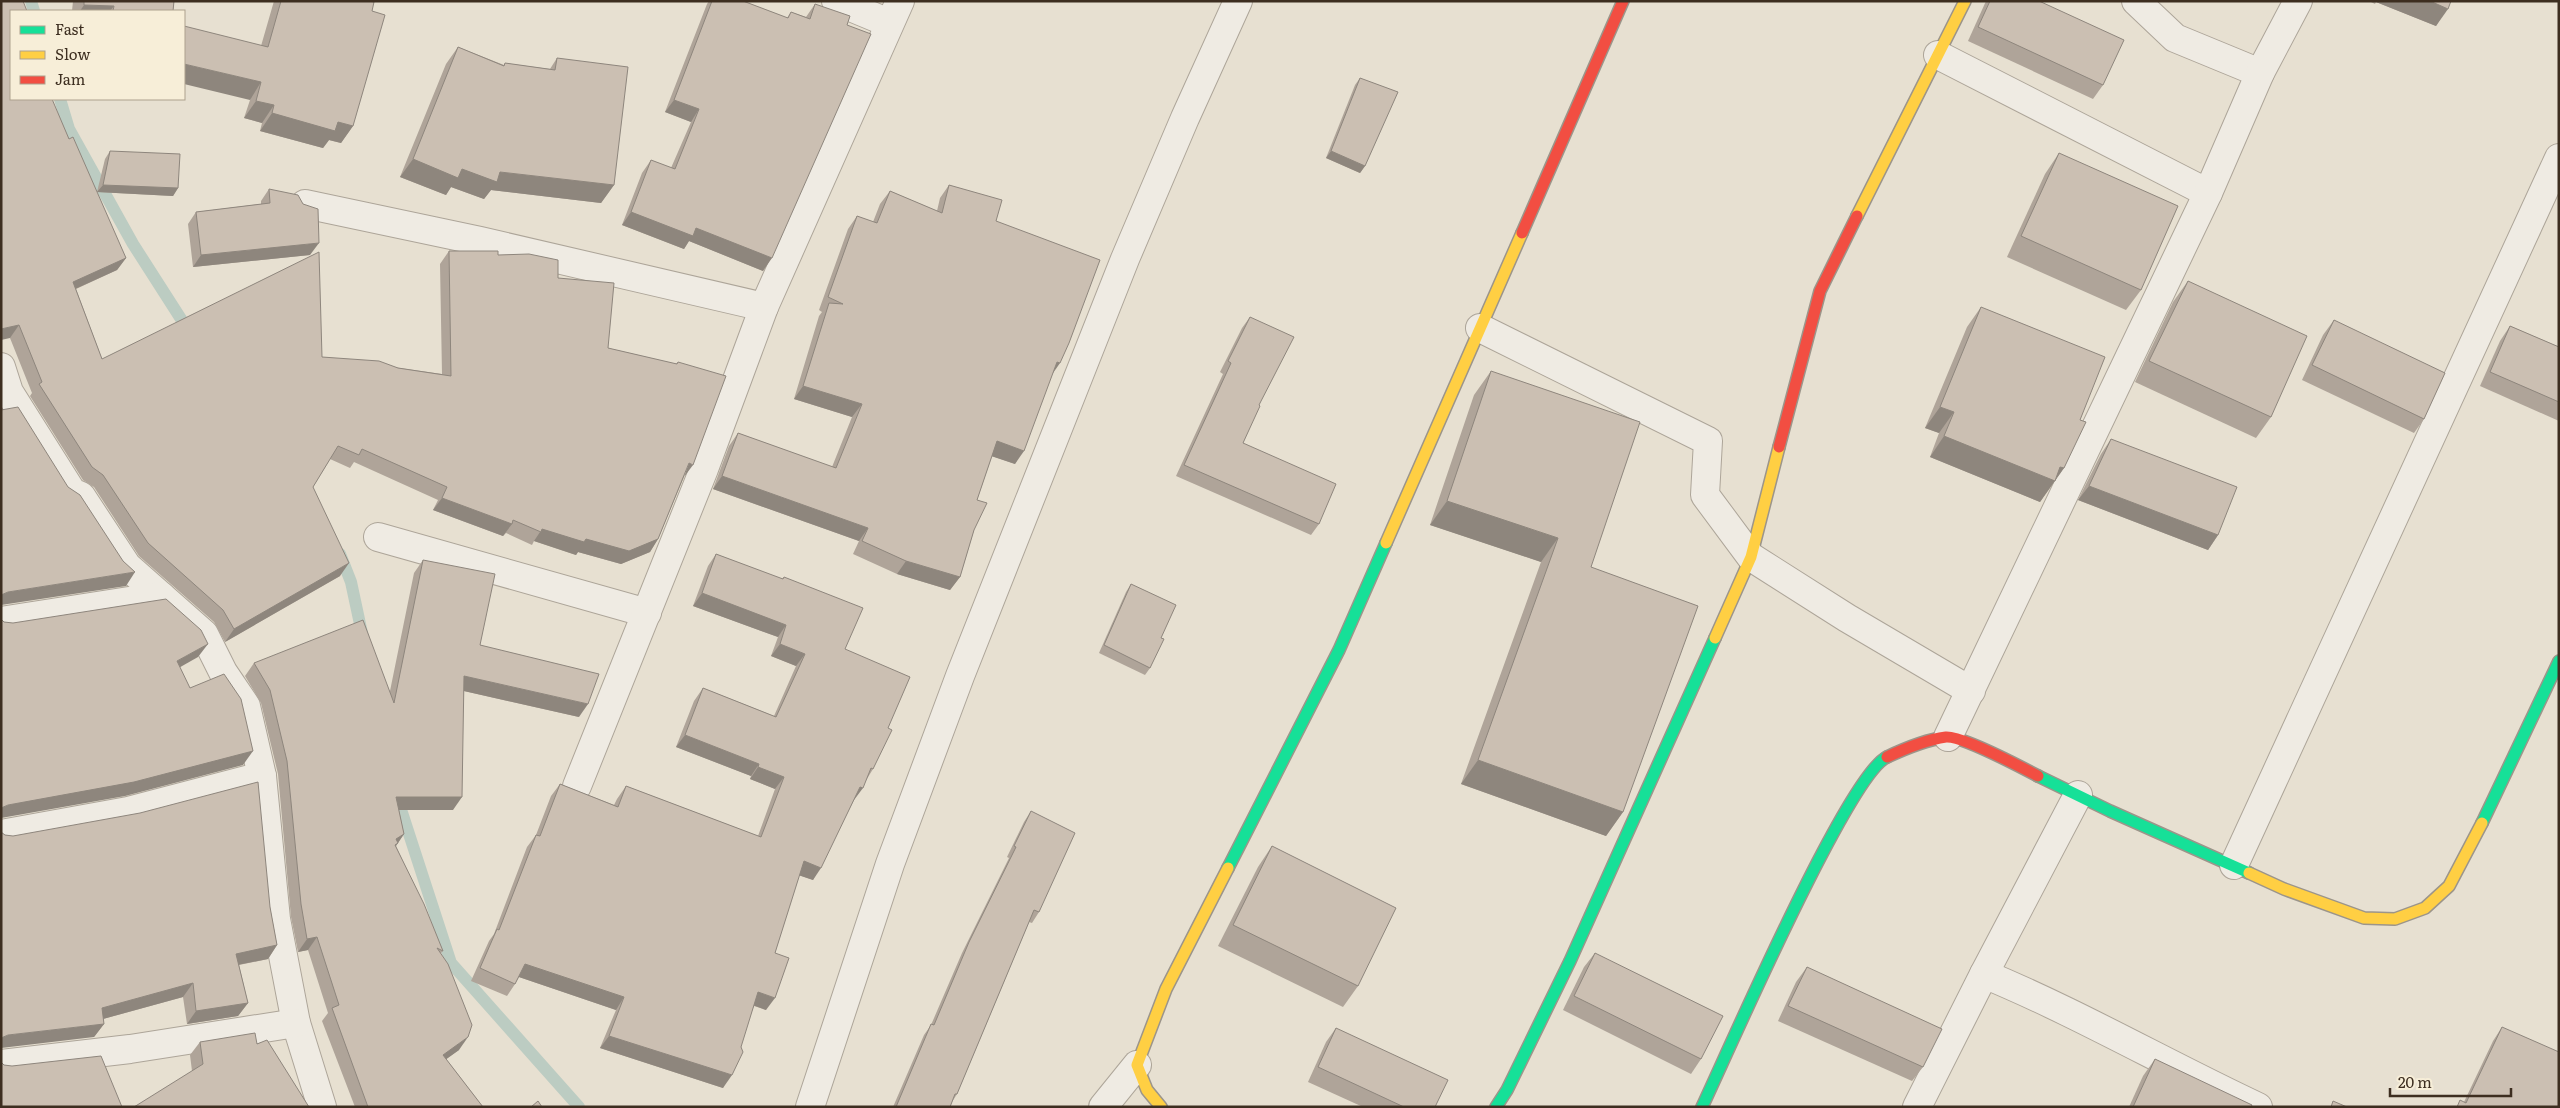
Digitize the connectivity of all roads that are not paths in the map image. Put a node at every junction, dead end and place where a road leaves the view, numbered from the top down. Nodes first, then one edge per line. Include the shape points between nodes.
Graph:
1 (836, 1) edge
2 (1238, 1) edge
3 (1623, 1) edge
4 (1965, 1) edge
5 (2136, 1) edge
6 (2298, 1) edge
7 (895, 12) edge
8 (1938, 55) junction
9 (2260, 73) junction
10 (2559, 158) edge
11 (2208, 192) junction
12 (305, 204) edge
13 (764, 307) junction
14 (1480, 328) junction
15 (4, 384) edge
16 (378, 537) dead end
17 (1752, 556) junction
18 (160, 596) junction
19 (647, 613) junction
20 (1, 621) edge
21 (2559, 661) edge
22 (1971, 691) junction
23 (1948, 737) junction
24 (262, 776) junction
25 (577, 786) dead end
26 (2078, 795) junction
27 (1, 834) edge
28 (2234, 865) junction
29 (1984, 974) junction
30 (296, 1023) junction
31 (1, 1064) edge
32 (1137, 1065) junction
33 (322, 1107) edge
34 (810, 1107) edge
35 (1103, 1107) edge
36 (1161, 1107) edge
37 (1496, 1107) edge
38 (1702, 1107) edge
39 (1917, 1107) edge
40 (2258, 1107) edge

1 - 7 street
2 - 34 street via 1124,259 960,676 890,864
3 - 14 street
4 - 8 street
5 - 9 street via 2175,38
6 - 9 street
7 - 13 street
8 - 11 street
8 - 17 street via 1820,291
9 - 11 street
10 - 28 street
11 - 22 street
12 - 13 street
13 - 19 street
14 - 17 street via 1708,442 1705,495
14 - 32 street via 1339,650 1166,989
15 - 18 street via 72,492 81,496 128,566
16 - 19 street
17 - 22 street via 1847,618
17 - 37 street via 1570,961
18 - 20 street
18 - 24 street via 204,634 223,672 246,706
19 - 25 street
21 - 28 street via 2495,800 2449,886 2425,908 2395,919 2364,918 2284,889
22 - 23 street
23 - 26 street via 1988,751
23 - 38 street via 1914,745 1884,758 1861,784 1809,879
24 - 27 street via 128,811
24 - 30 street via 276,919
26 - 28 street
26 - 29 street
29 - 39 street
29 - 40 street via 2052,1003
30 - 31 street via 130,1049
30 - 33 street
32 - 35 street
32 - 36 street via 1147,1090

